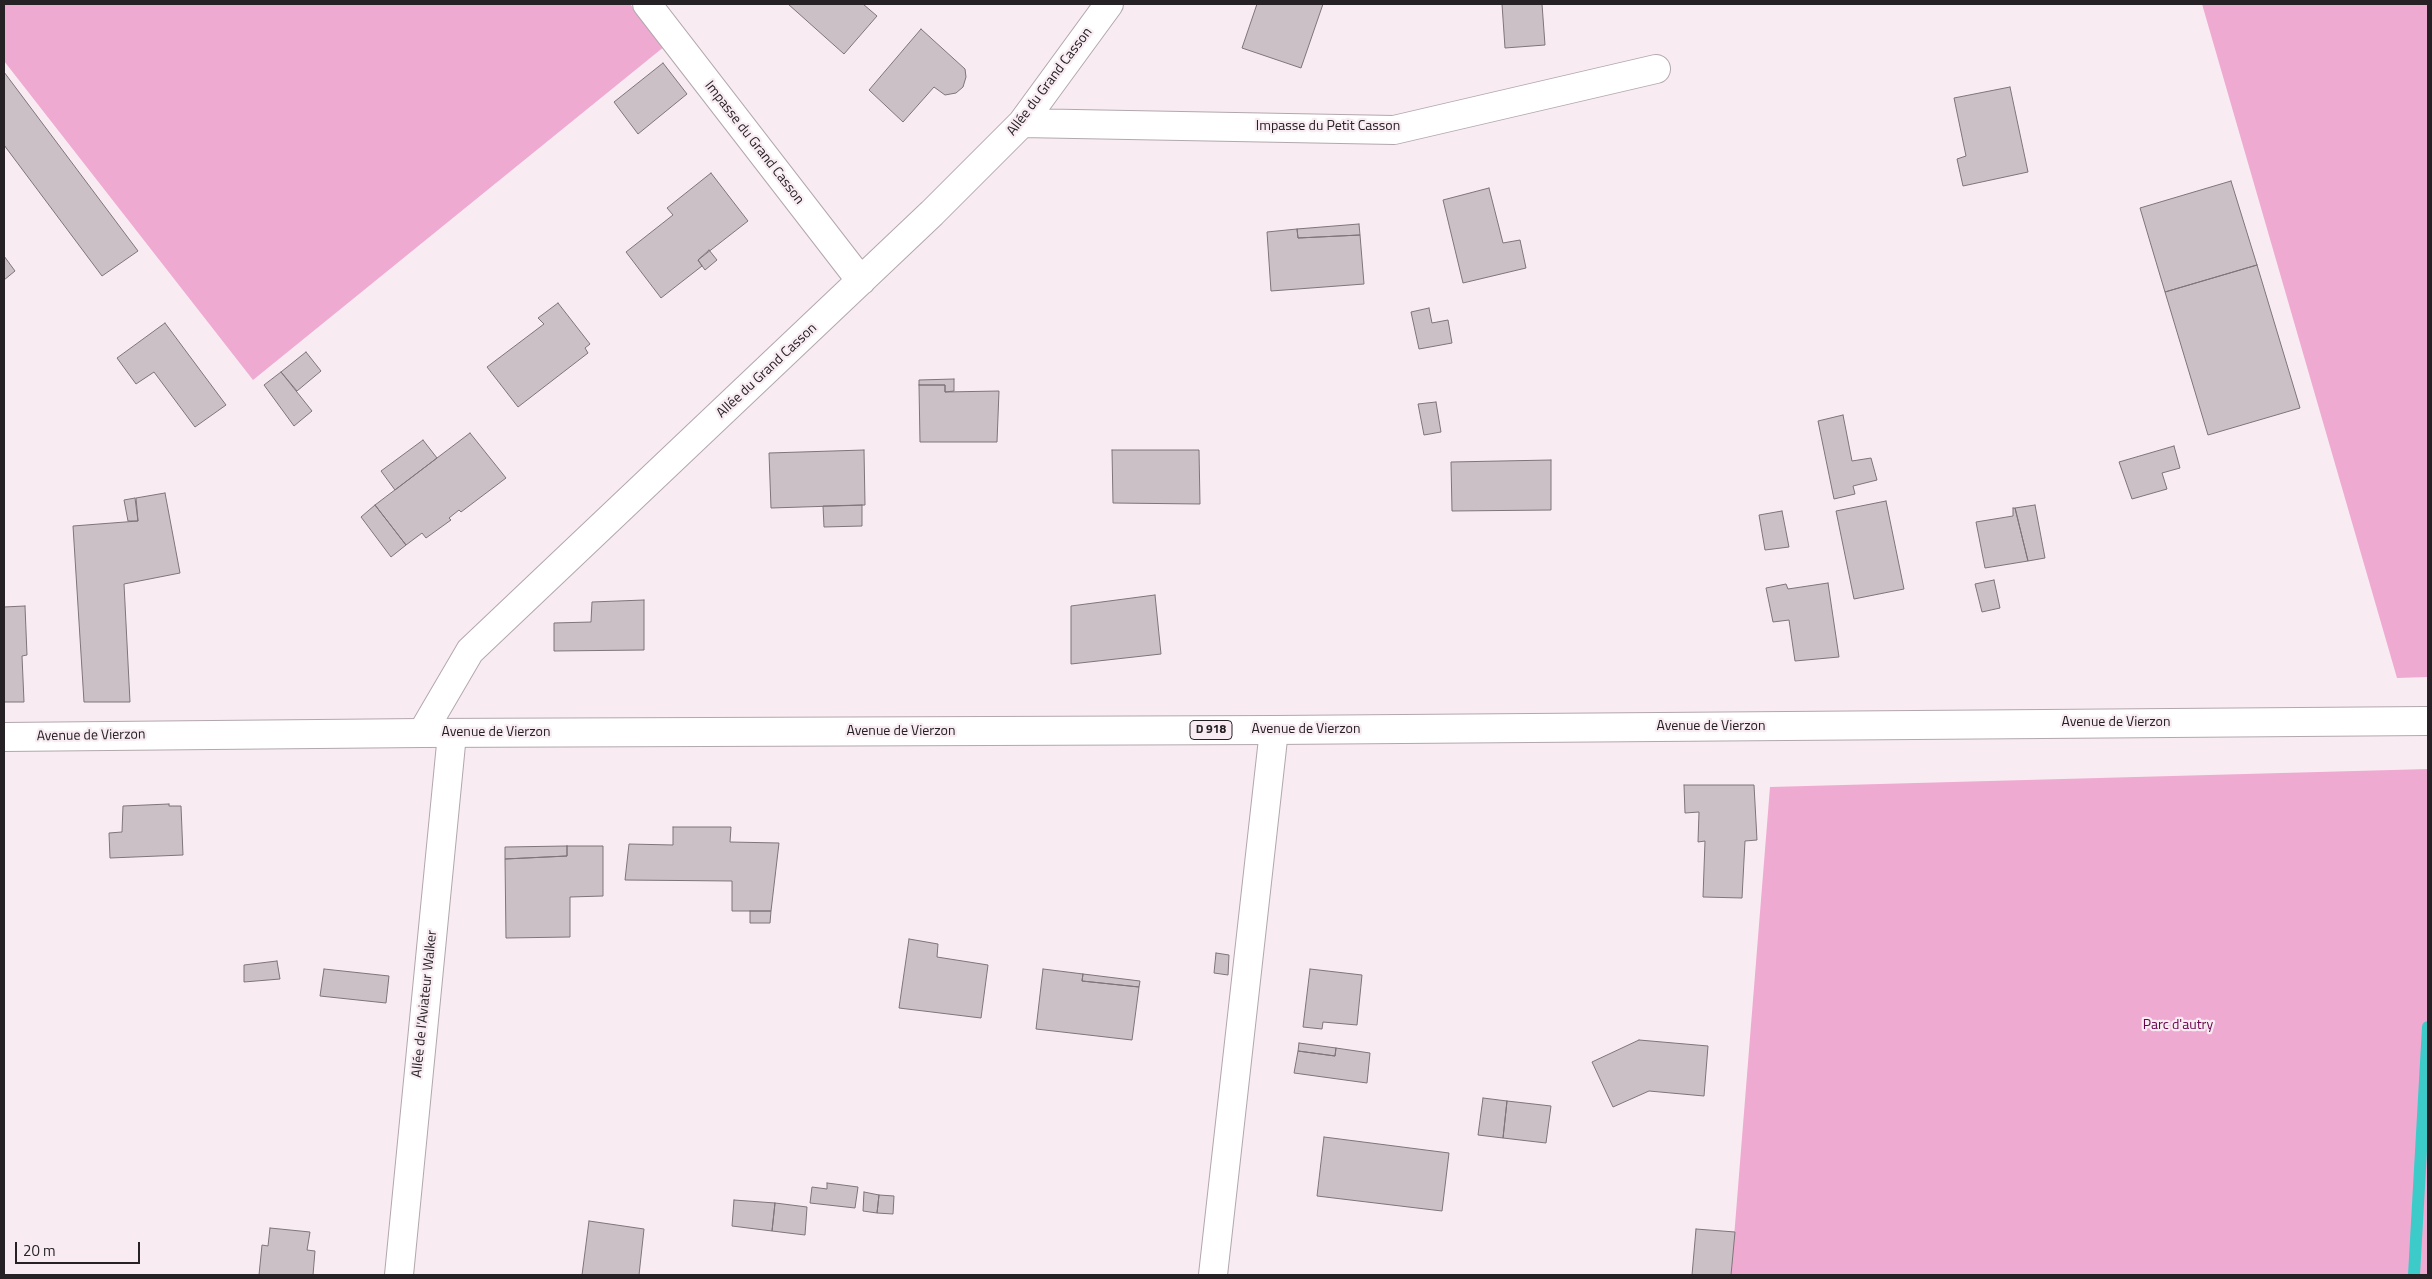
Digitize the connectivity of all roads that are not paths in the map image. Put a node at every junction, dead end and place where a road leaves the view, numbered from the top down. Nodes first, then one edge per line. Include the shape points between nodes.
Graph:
1 (647, 4) edge
2 (1109, 4) edge
3 (1656, 69) dead end
4 (1022, 123) junction
5 (861, 281) junction
6 (2428, 721) edge
7 (1274, 730) junction
8 (422, 733) junction
9 (452, 734) junction
10 (4, 738) edge
11 (399, 1275) edge
12 (1213, 1275) edge

1 - 5 street, Impasse du Grand Casson
2 - 4 street, Allée du Grand Casson
3 - 4 street, Impasse du Petit Casson via 1394,130
4 - 5 street, Allée du Grand Casson
5 - 8 street, Allée du Grand Casson via 470,651
6 - 7 street, Avenue de Vierzon / D 918
7 - 9 street, Avenue de Vierzon / D 918
7 - 12 street
8 - 9 street, Avenue de Vierzon / D 918
8 - 10 street, Avenue de Vierzon / D 918
9 - 11 street, Allée de l'Aviateur Walker

